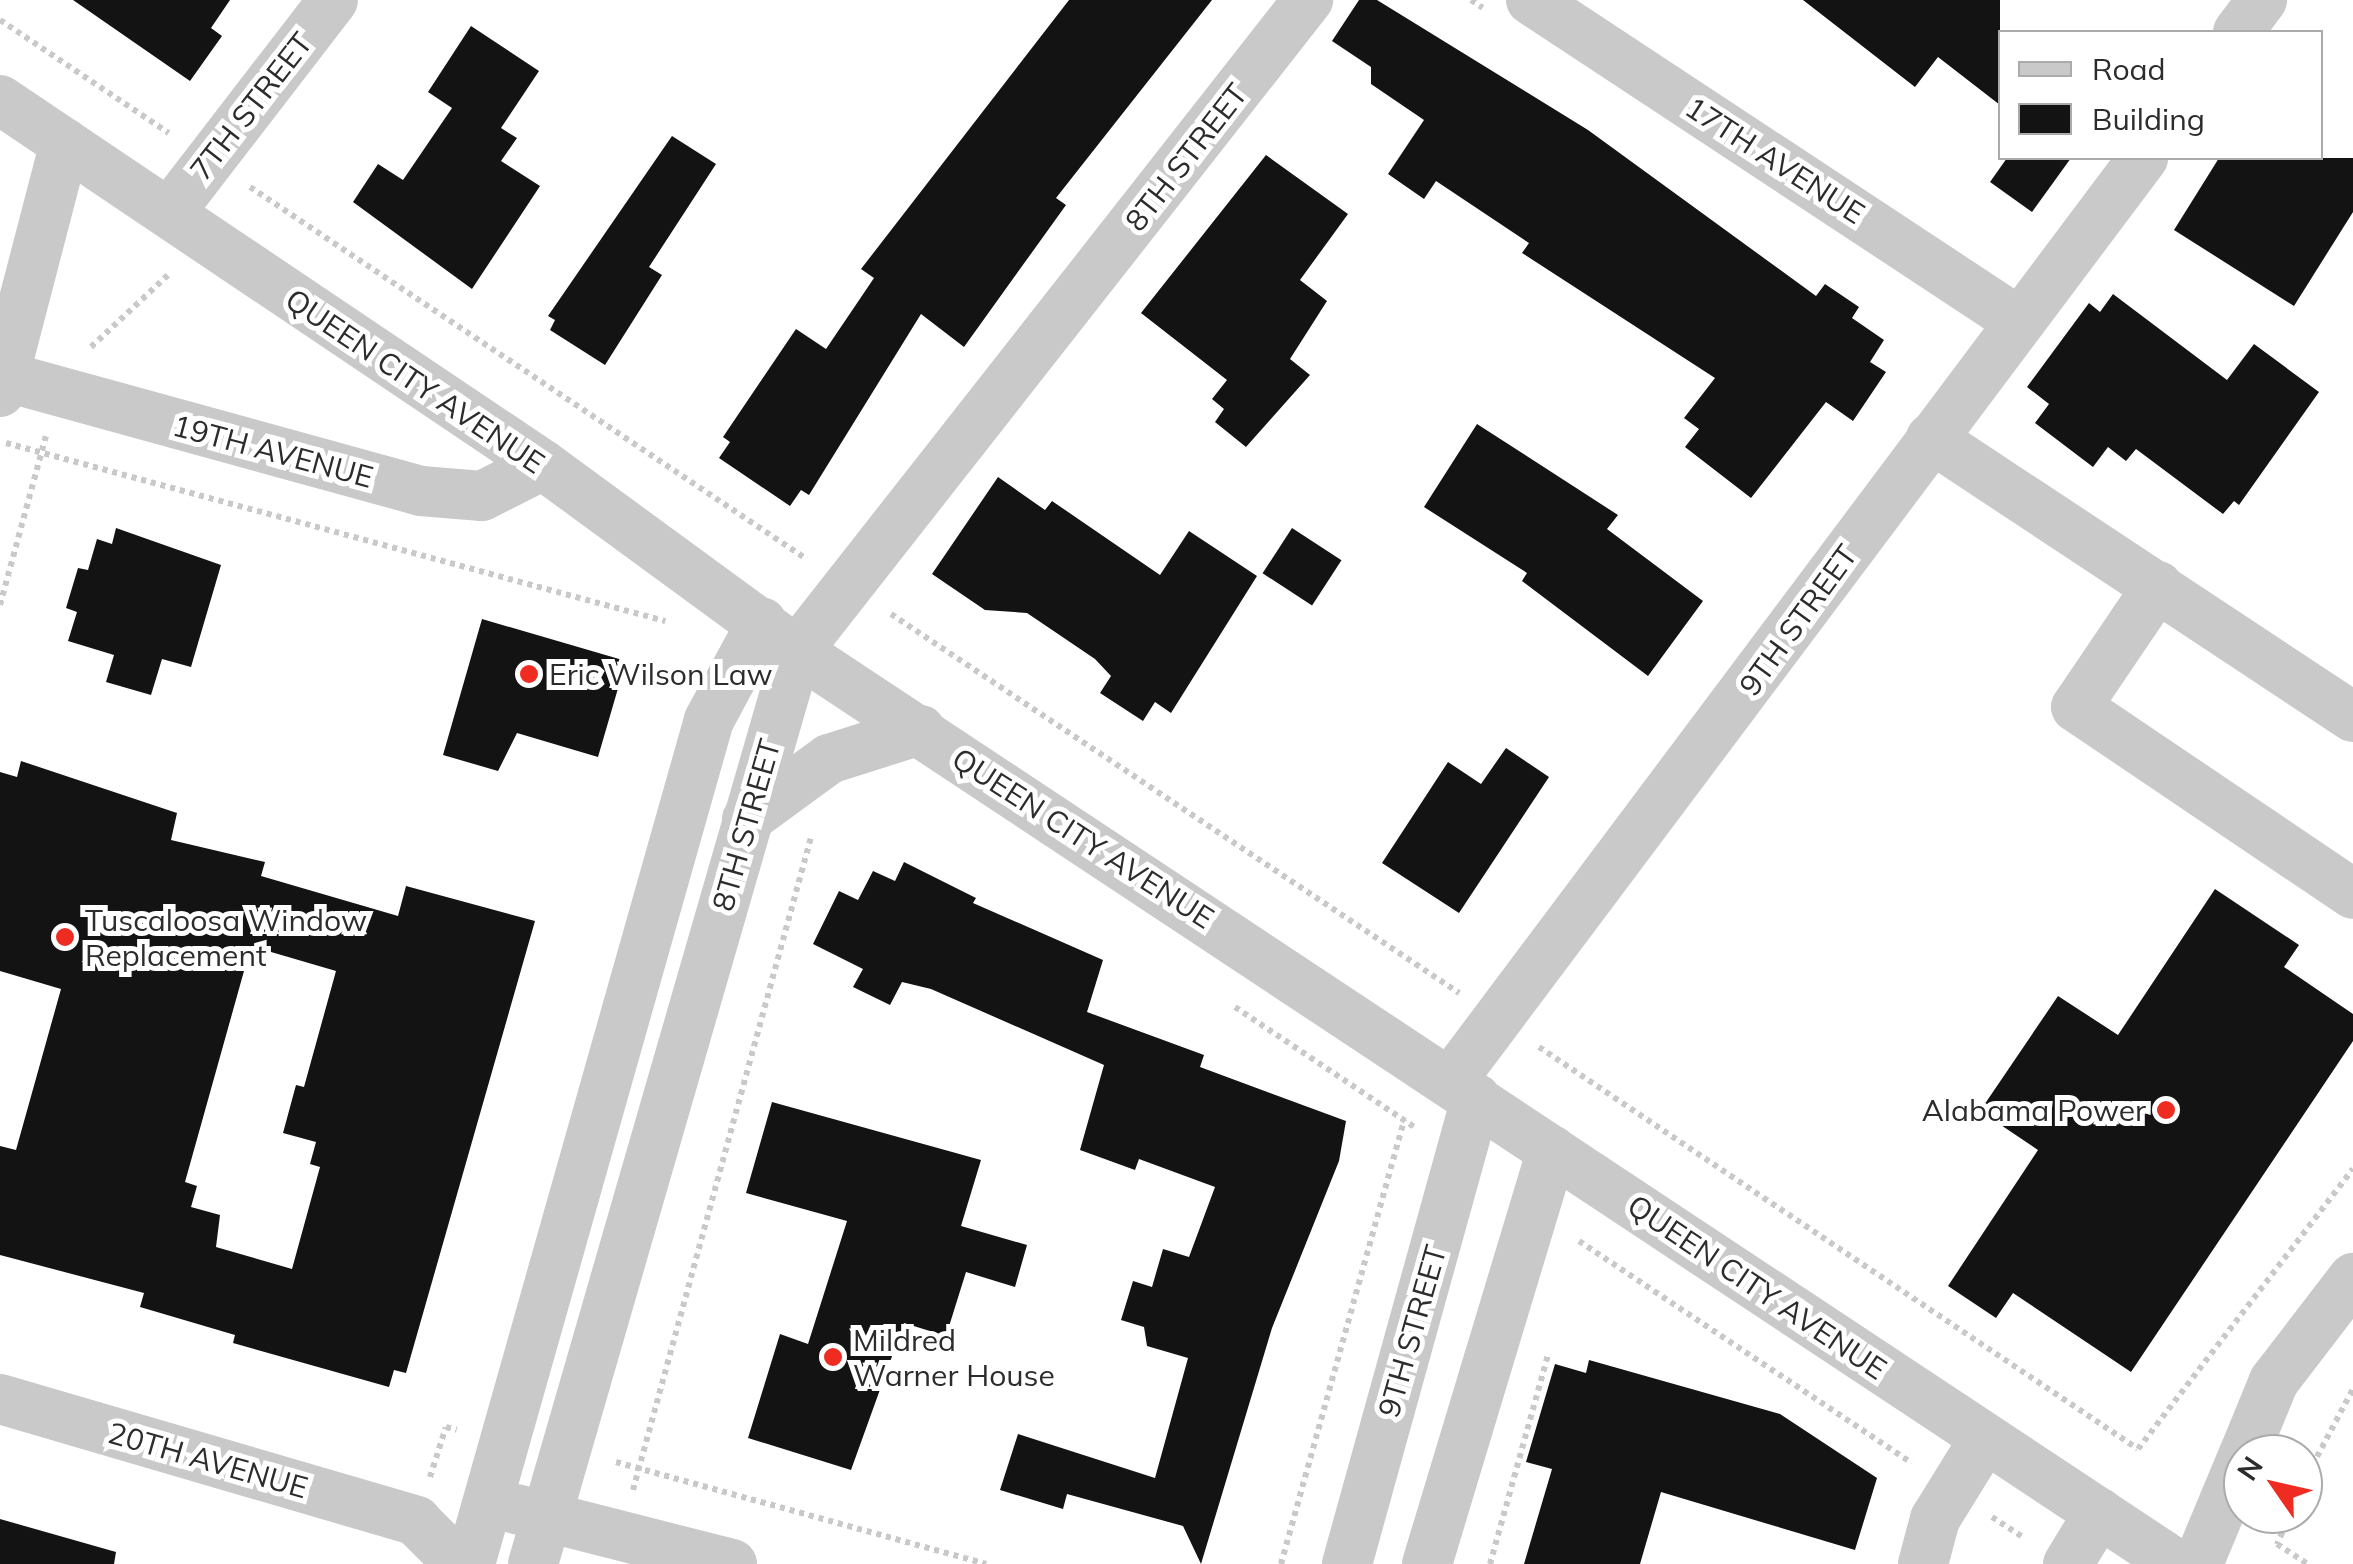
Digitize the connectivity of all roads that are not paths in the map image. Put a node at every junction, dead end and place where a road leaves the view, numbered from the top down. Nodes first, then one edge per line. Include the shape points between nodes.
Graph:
1 (333, 0) edge
2 (1308, 0) edge
3 (1530, 0) edge
4 (2262, 0) edge
5 (2240, 30) edge
6 (0, 100) edge
7 (65, 143) junction
8 (2140, 160) edge
9 (170, 212) junction
10 (2018, 321) junction
11 (1, 381) edge
12 (1932, 438) junction
13 (543, 465) junction
14 (2158, 586) junction
15 (780, 637) junction
16 (2353, 717) edge
17 (920, 730) junction
18 (746, 819) junction
19 (2353, 894) edge
20 (1449, 1080) junction
21 (1552, 1151) junction
22 (2353, 1278) edge
23 (0, 1399) edge
24 (2252, 1434) edge
25 (1986, 1438) junction
26 (486, 1499) junction
27 (2223, 1503) edge
28 (2100, 1513) junction
29 (416, 1521) junction
30 (539, 1541) edge
31 (2049, 1554) edge
32 (459, 1564) edge
33 (470, 1564) edge
34 (732, 1564) edge
35 (1347, 1564) edge
36 (1427, 1564) edge
37 (1923, 1564) edge
38 (2176, 1564) edge
39 (2198, 1564) edge

1 - 9 street, 7TH STREET
2 - 15 street, 8TH STREET via 850,588
3 - 10 street, 17TH AVENUE
4 - 5 street
6 - 7 street, QUEEN CITY AVENUE
7 - 9 street, QUEEN CITY AVENUE
7 - 11 street
8 - 10 street, 9TH STREET
9 - 13 street, QUEEN CITY AVENUE
10 - 12 street, 9TH STREET
11 - 13 street, 19TH AVENUE via 421,490 482,496
12 - 14 street
12 - 20 street, 9TH STREET
13 - 15 street, QUEEN CITY AVENUE
14 - 16 street
14 - 19 street via 2076,707
15 - 17 street, QUEEN CITY AVENUE
15 - 18 street, 8TH STREET
15 - 26 street, 8TH STREET via 709,720
17 - 18 street, 8TH STREET via 829,759
17 - 20 street, QUEEN CITY AVENUE
18 - 30 street, 8TH STREET via 560,1490
20 - 21 street, QUEEN CITY AVENUE
20 - 35 street, 9TH STREET
21 - 25 street, QUEEN CITY AVENUE
21 - 36 street
22 - 24 street via 2274,1382
23 - 29 street, 20TH AVENUE
25 - 28 street, QUEEN CITY AVENUE
25 - 37 street via 1935,1519
26 - 29 street
26 - 30 street
26 - 33 street, 8TH STREET
27 - 39 street
28 - 31 street
28 - 38 street, QUEEN CITY AVENUE
29 - 32 street, 20TH AVENUE
30 - 34 street via 621,1533

